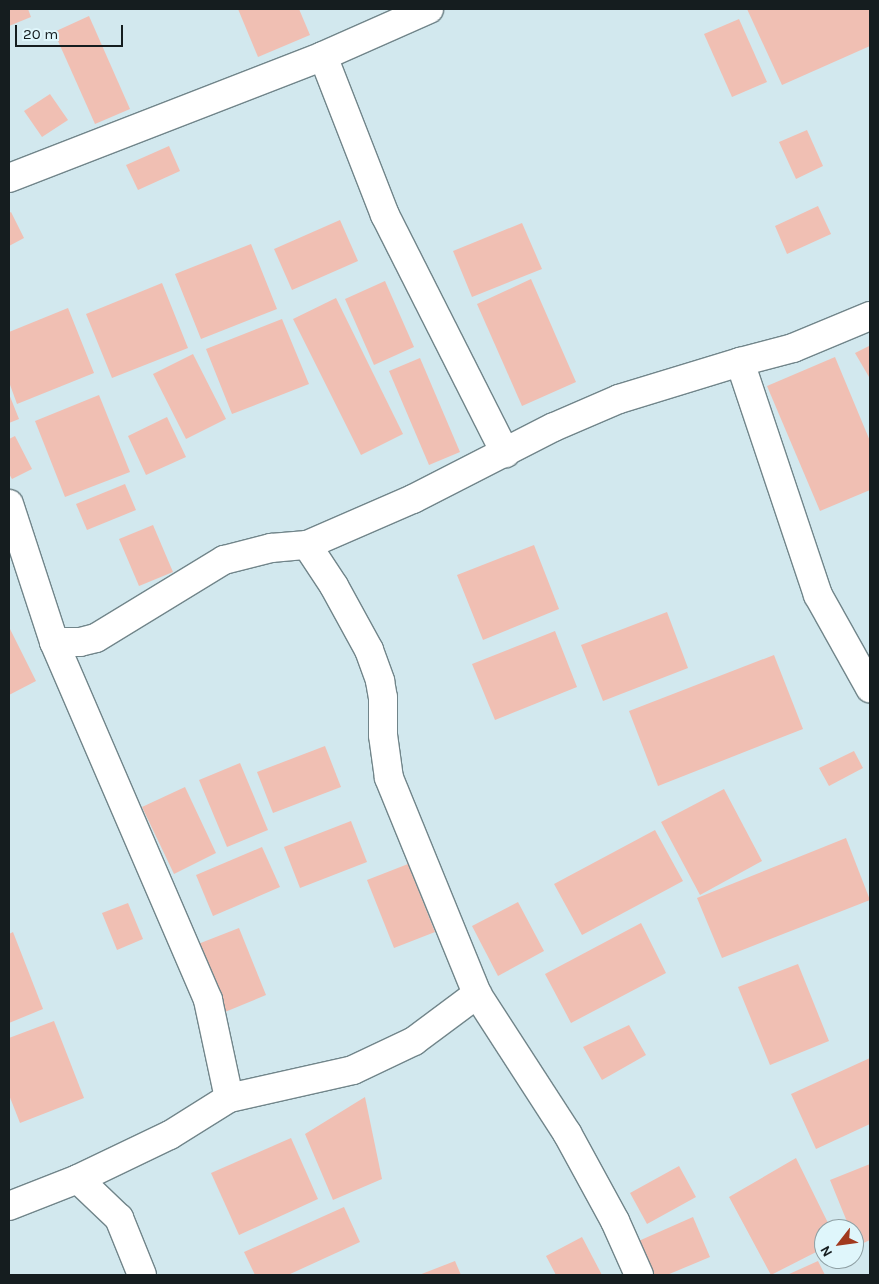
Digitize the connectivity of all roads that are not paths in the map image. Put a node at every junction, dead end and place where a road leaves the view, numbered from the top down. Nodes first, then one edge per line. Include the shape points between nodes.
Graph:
1 (429, 9) edge
2 (322, 56) junction
3 (9, 178) edge
4 (870, 316) edge
5 (740, 362) junction
6 (505, 454) junction
7 (9, 504) edge
8 (307, 545) junction
9 (54, 642) junction
10 (870, 688) edge
11 (477, 994) junction
12 (229, 1098) junction
13 (78, 1179) junction
14 (9, 1206) edge
15 (142, 1275) edge
16 (639, 1275) edge

1 - 2 street
2 - 3 street
2 - 6 street via 385,215
4 - 5 street via 793,348
5 - 6 street via 619,399 554,427
5 - 10 street via 818,595
6 - 8 street via 412,500
7 - 9 street
8 - 9 street via 271,548 224,560 96,638
8 - 11 street via 369,650 383,698 382,735 389,778
9 - 12 street via 208,1000
11 - 12 street via 414,1041 354,1070
11 - 16 street via 567,1133 616,1221
12 - 13 street via 170,1135
13 - 14 street
13 - 15 street via 119,1218

